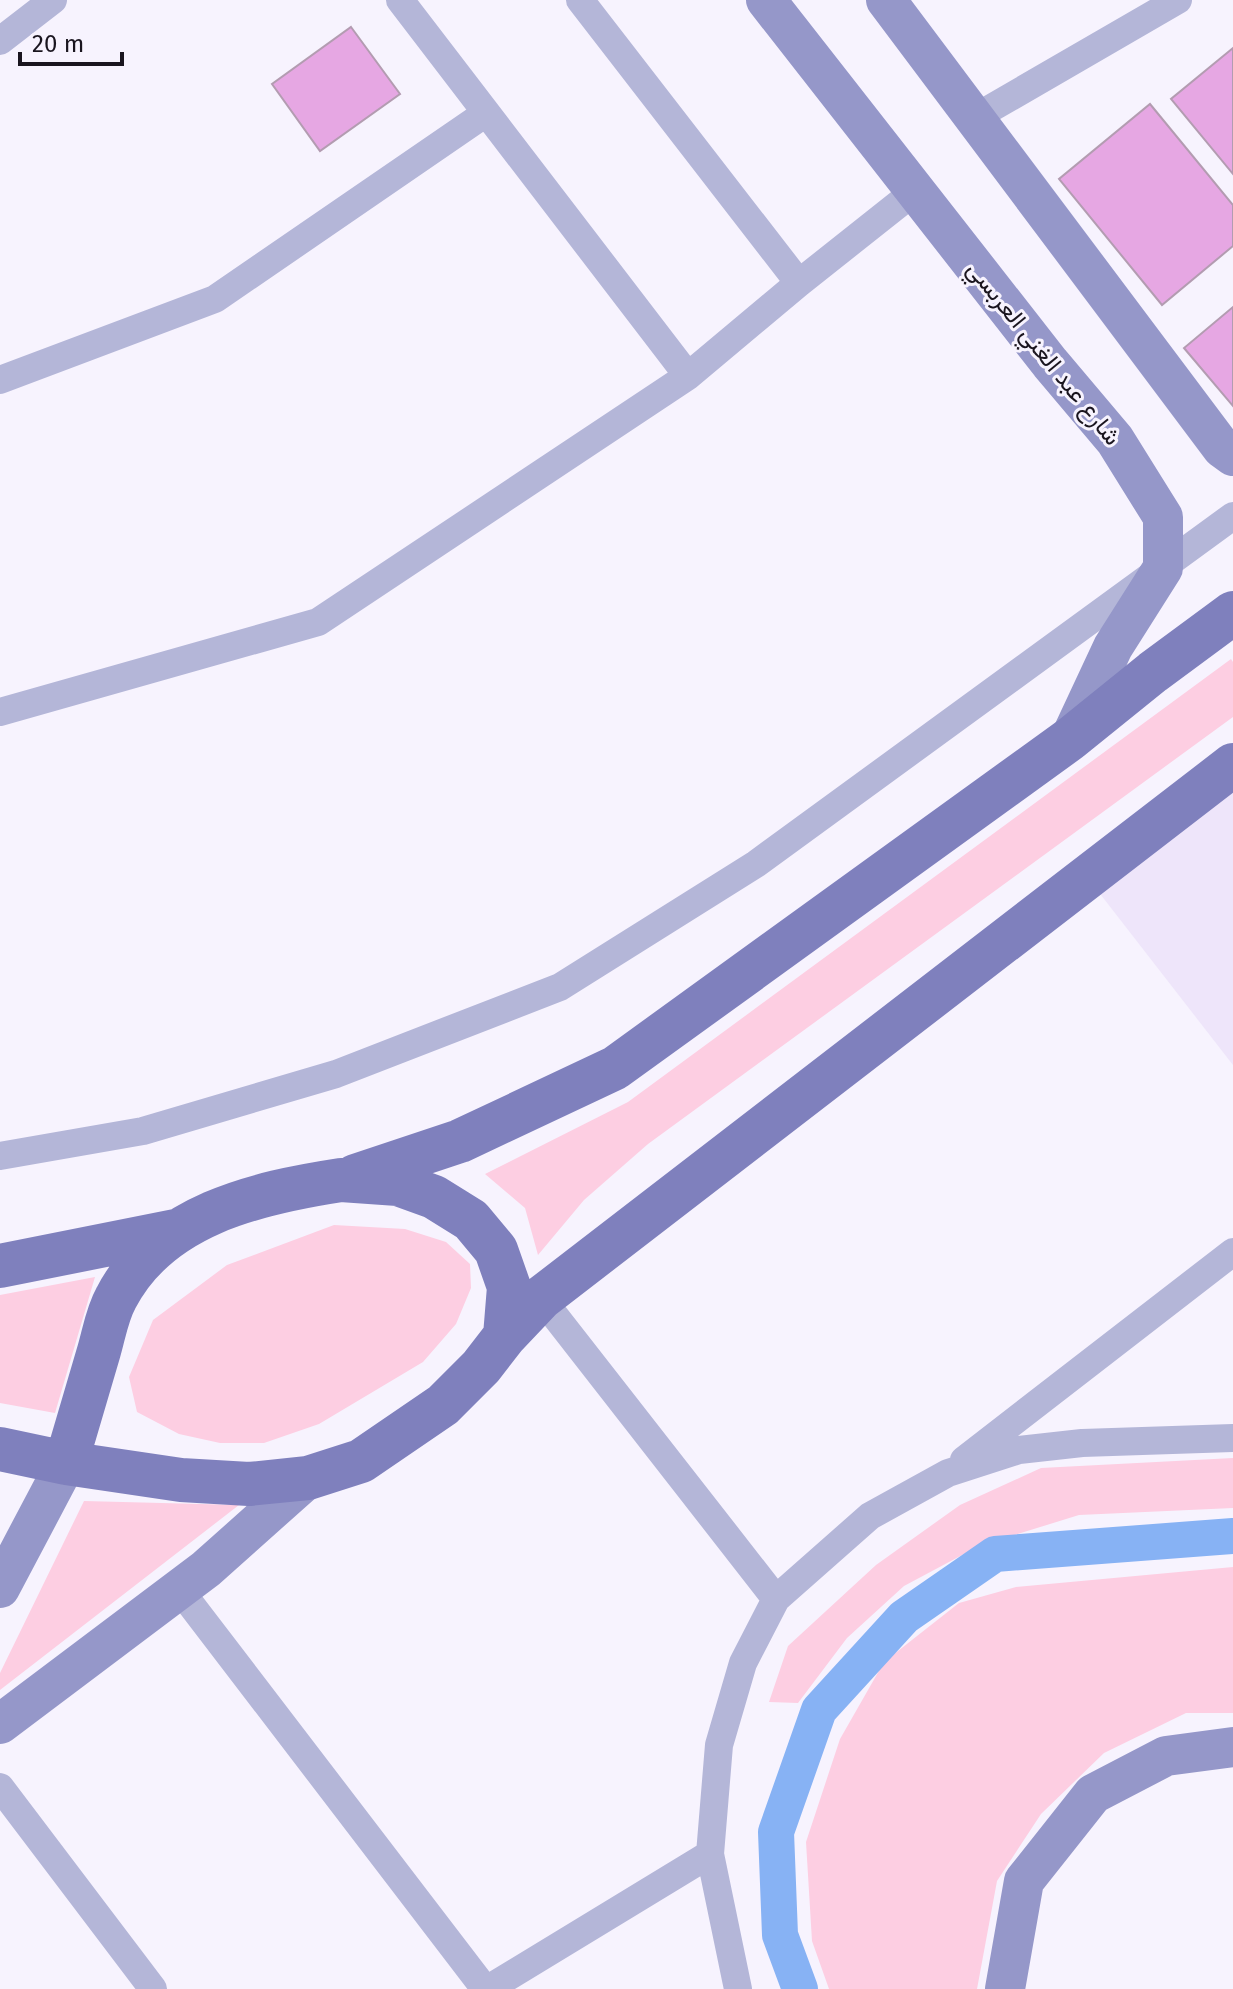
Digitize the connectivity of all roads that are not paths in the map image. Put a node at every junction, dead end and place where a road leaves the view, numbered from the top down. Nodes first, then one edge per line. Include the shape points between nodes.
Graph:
1 (53, 0) edge
2 (400, 0) edge
3 (580, 0) edge
4 (766, 0) edge
5 (886, 0) edge
6 (1178, 0) edge
7 (0, 41) edge
8 (486, 113) junction
9 (974, 118) junction
10 (915, 191) junction
11 (799, 283) junction
12 (688, 376) junction
13 (0, 380) edge
14 (1233, 456) edge
15 (1233, 516) edge
16 (1163, 568) junction
17 (1233, 613) edge
18 (0, 712) edge
19 (1070, 739) junction
20 (1233, 765) edge
21 (0, 1156) edge
22 (341, 1180) junction
23 (178, 1231) junction
24 (1233, 1252) edge
25 (0, 1266) edge
26 (541, 1298) junction
27 (505, 1336) junction
28 (1233, 1438) edge
29 (0, 1449) edge
30 (66, 1463) junction
31 (948, 1473) junction
32 (308, 1478) junction
33 (0, 1588) edge
34 (179, 1589) junction
35 (776, 1599) junction
36 (0, 1724) edge
37 (1233, 1747) edge
38 (0, 1787) edge
39 (710, 1854) junction
40 (153, 1989) edge
41 (487, 1989) edge
42 (738, 1989) edge
43 (1005, 1989) edge

1 - 7 street
2 - 8 street
3 - 11 street
4 - 10 main road, شارع عبد الغني العربسي
5 - 9 main road
6 - 9 street
8 - 12 street
8 - 13 street via 215,299
9 - 14 main road
10 - 11 street
10 - 16 main road, شارع عبد الغني العربسي via 1115,440 1163,517
11 - 12 street
12 - 18 street via 318,622
15 - 16 street
16 - 19 main road via 1113,647
16 - 21 street via 756,864 560,987 336,1074 143,1131
17 - 19 main road
19 - 22 main road via 615,1068 460,1141
20 - 26 main road
22 - 23 main road via 235,1202
22 - 27 main road via 398,1184 434,1197 471,1220 496,1250 509,1287
23 - 25 main road
23 - 30 main road via 140,1263 115,1299
24 - 31 street
26 - 27 main road
26 - 35 street
27 - 32 main road via 443,1405 361,1461
28 - 31 street via 1019,1450
29 - 30 main road
30 - 32 main road via 221,1483
30 - 33 main road
31 - 35 street via 870,1516
32 - 34 main road
34 - 36 main road
34 - 41 street
35 - 39 street via 743,1663 719,1745
37 - 43 main road via 1166,1756 1093,1794 1024,1881
38 - 40 street
39 - 41 street
39 - 42 street

